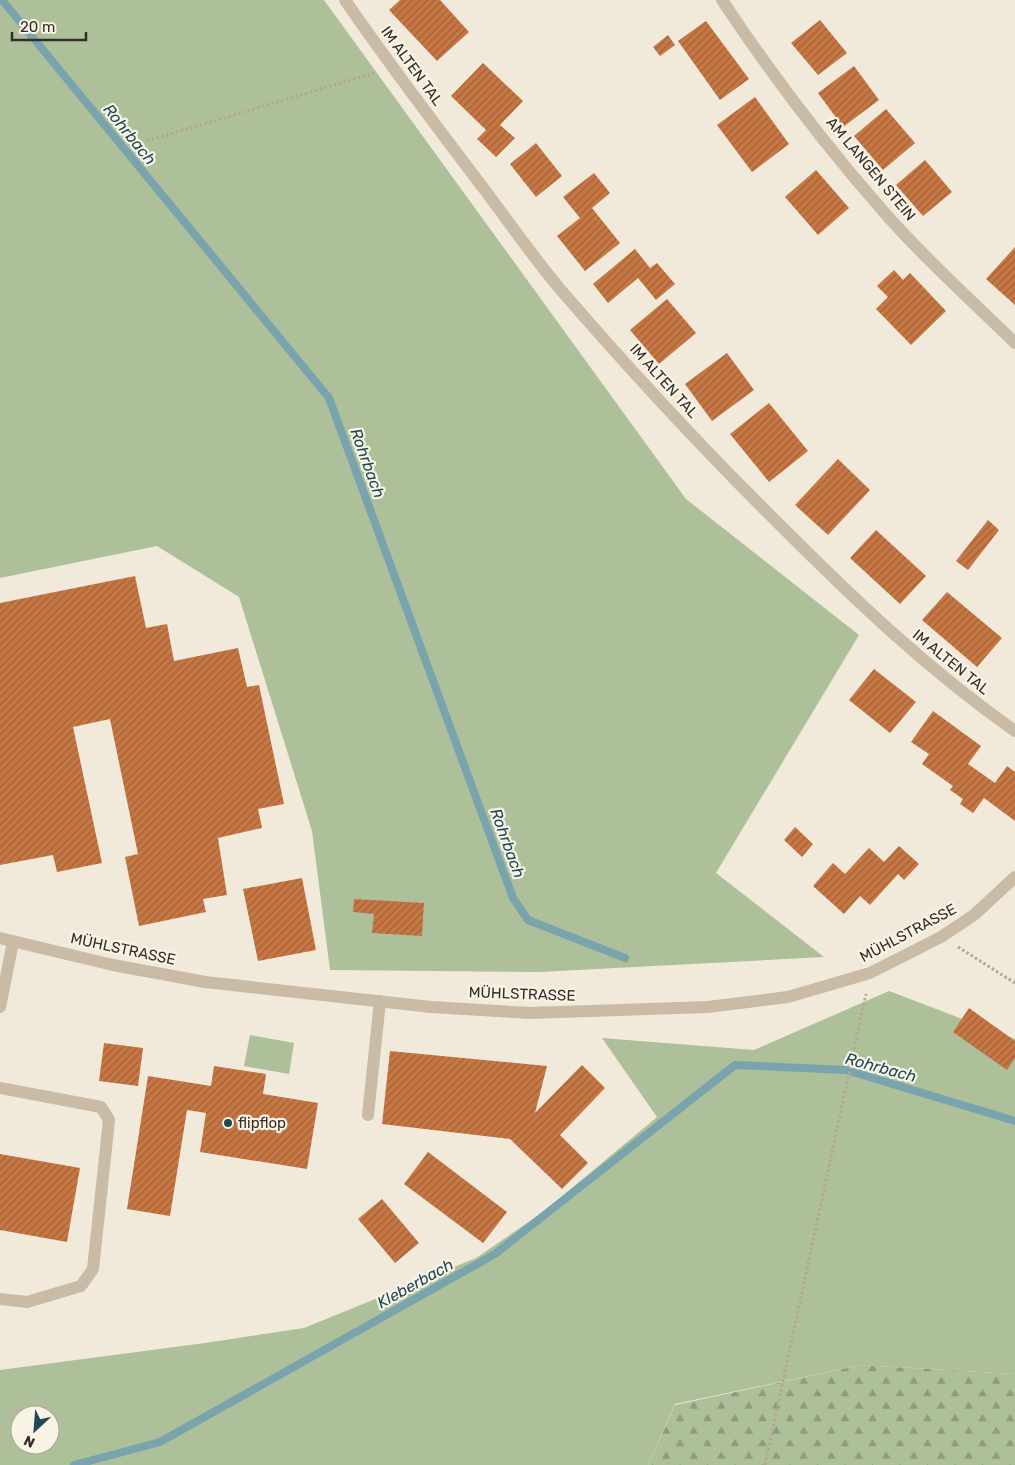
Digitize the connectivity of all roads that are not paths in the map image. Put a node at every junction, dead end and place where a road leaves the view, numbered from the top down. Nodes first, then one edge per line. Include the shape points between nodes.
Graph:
1 (345, 0) edge
2 (722, 0) edge
3 (1015, 343) edge
4 (1015, 731) edge
5 (1015, 877) edge
6 (6, 940) edge
7 (380, 1001) junction
8 (0, 1007) edge
9 (0, 1088) edge
10 (368, 1115) dead end
11 (0, 1299) edge

1 - 4 street, IM ALTEN TAL via 392,68 558,286 639,379 709,454 878,621 927,664
2 - 3 street, AM LANGEN STEIN via 823,139 884,212
5 - 7 street, MÜHLSTRASSE via 974,915 941,936 870,973 788,996 708,1007 530,1013
6 - 7 street, MÜHLSTRASSE via 205,982
6 - 8 street
7 - 10 street
9 - 11 street via 101,1107 108,1120 93,1269 81,1286 27,1302

